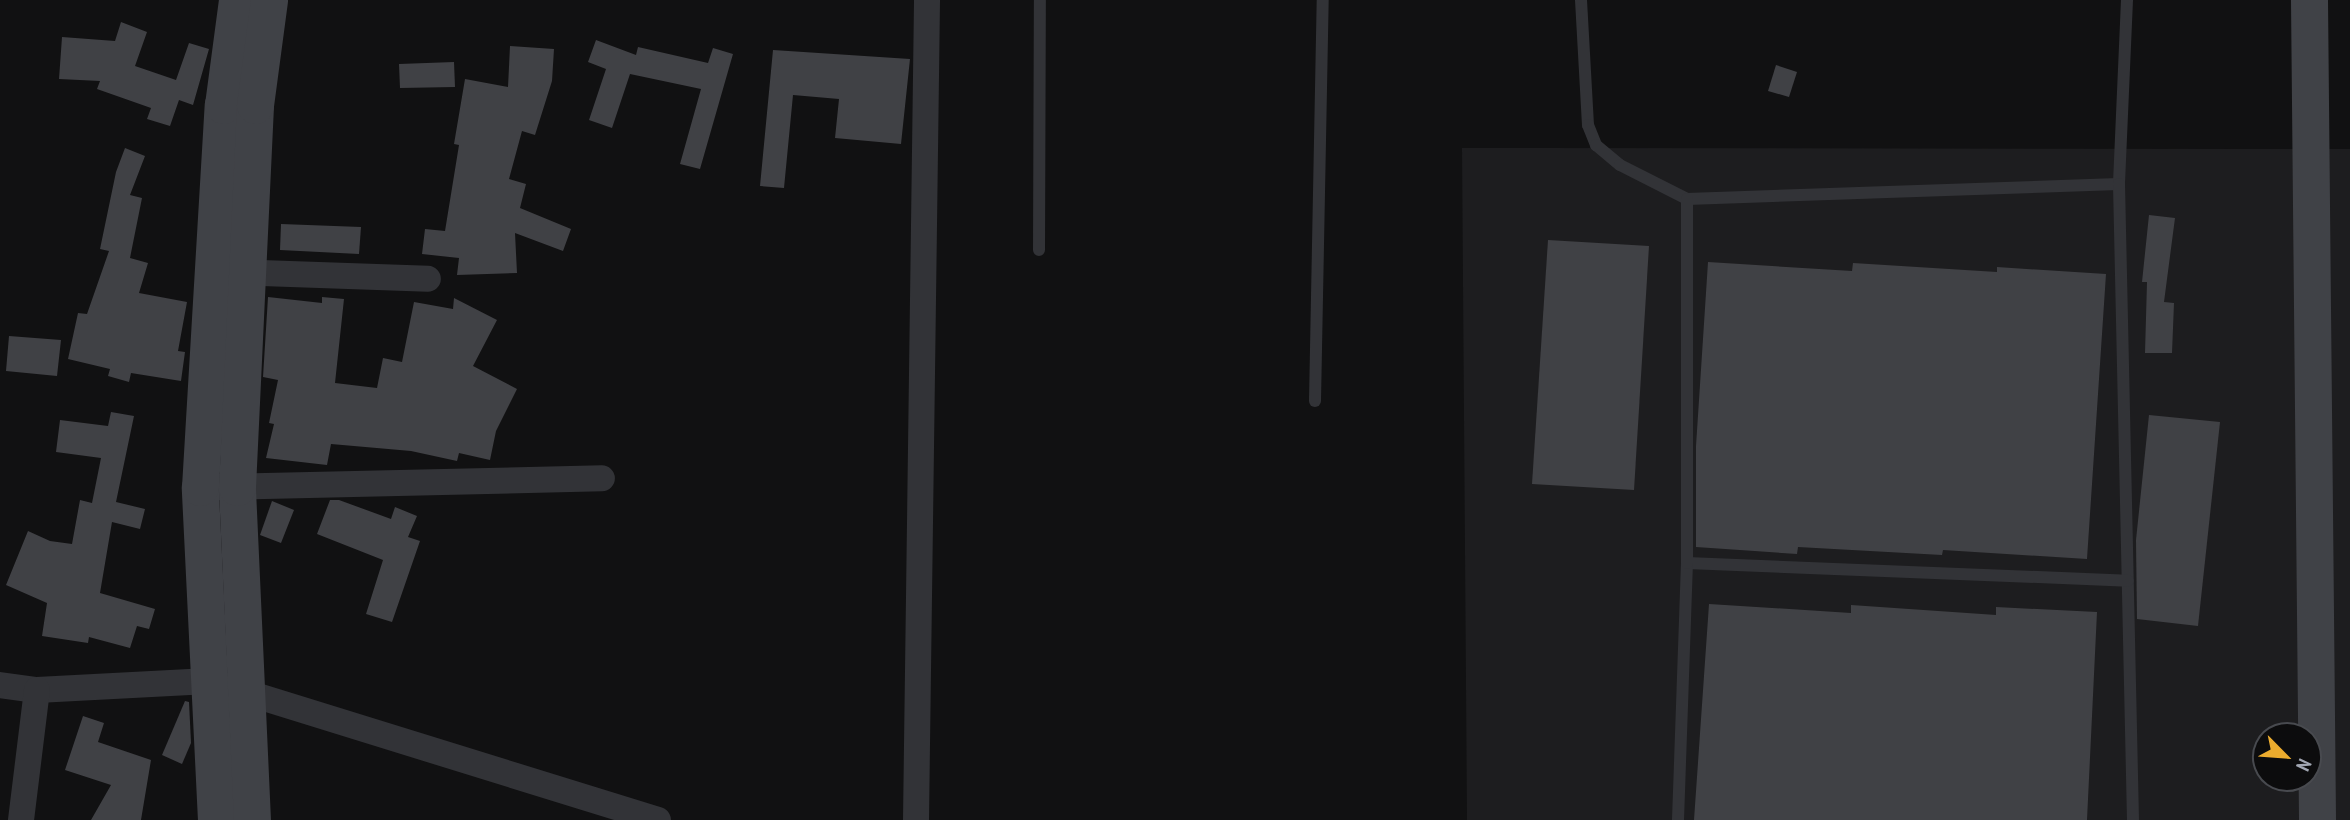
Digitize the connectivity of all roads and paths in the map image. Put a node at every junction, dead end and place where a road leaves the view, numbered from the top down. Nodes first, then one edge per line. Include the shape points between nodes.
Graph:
1 (237, 0) edge
2 (269, 0) edge
3 (927, 0) edge
4 (1040, 0) edge
5 (1323, 0) edge
6 (1581, 0) edge
7 (2127, 0) edge
8 (2309, 0) edge
9 (2119, 184) junction
10 (1687, 199) junction
11 (1039, 250) dead end
12 (230, 272) junction
13 (428, 279) dead end
14 (1315, 401) dead end
15 (602, 478) dead end
16 (200, 487) junction
17 (237, 487) junction
18 (1687, 563) junction
19 (2128, 581) junction
20 (209, 681) junction
21 (0, 685) edge
22 (37, 690) junction
23 (246, 691) junction
24 (21, 820) edge
25 (216, 820) edge
26 (252, 820) edge
27 (658, 820) edge
28 (916, 820) edge
29 (1678, 820) edge
30 (2133, 820) edge
31 (2317, 820) edge

1 - 12 street via 223,105
2 - 12 street
3 - 28 street
4 - 11 lane
5 - 14 lane
6 - 10 lane via 1588,125 1597,145 1620,165
7 - 9 lane
8 - 31 street
9 - 10 lane
9 - 19 lane
10 - 18 lane
12 - 13 street
12 - 16 street
12 - 17 street
15 - 17 street
16 - 17 street
16 - 20 street
17 - 23 street
18 - 19 lane
18 - 29 lane
19 - 30 lane
20 - 22 street
20 - 23 street
20 - 25 street
21 - 22 street
22 - 24 street
23 - 26 street
23 - 27 street

